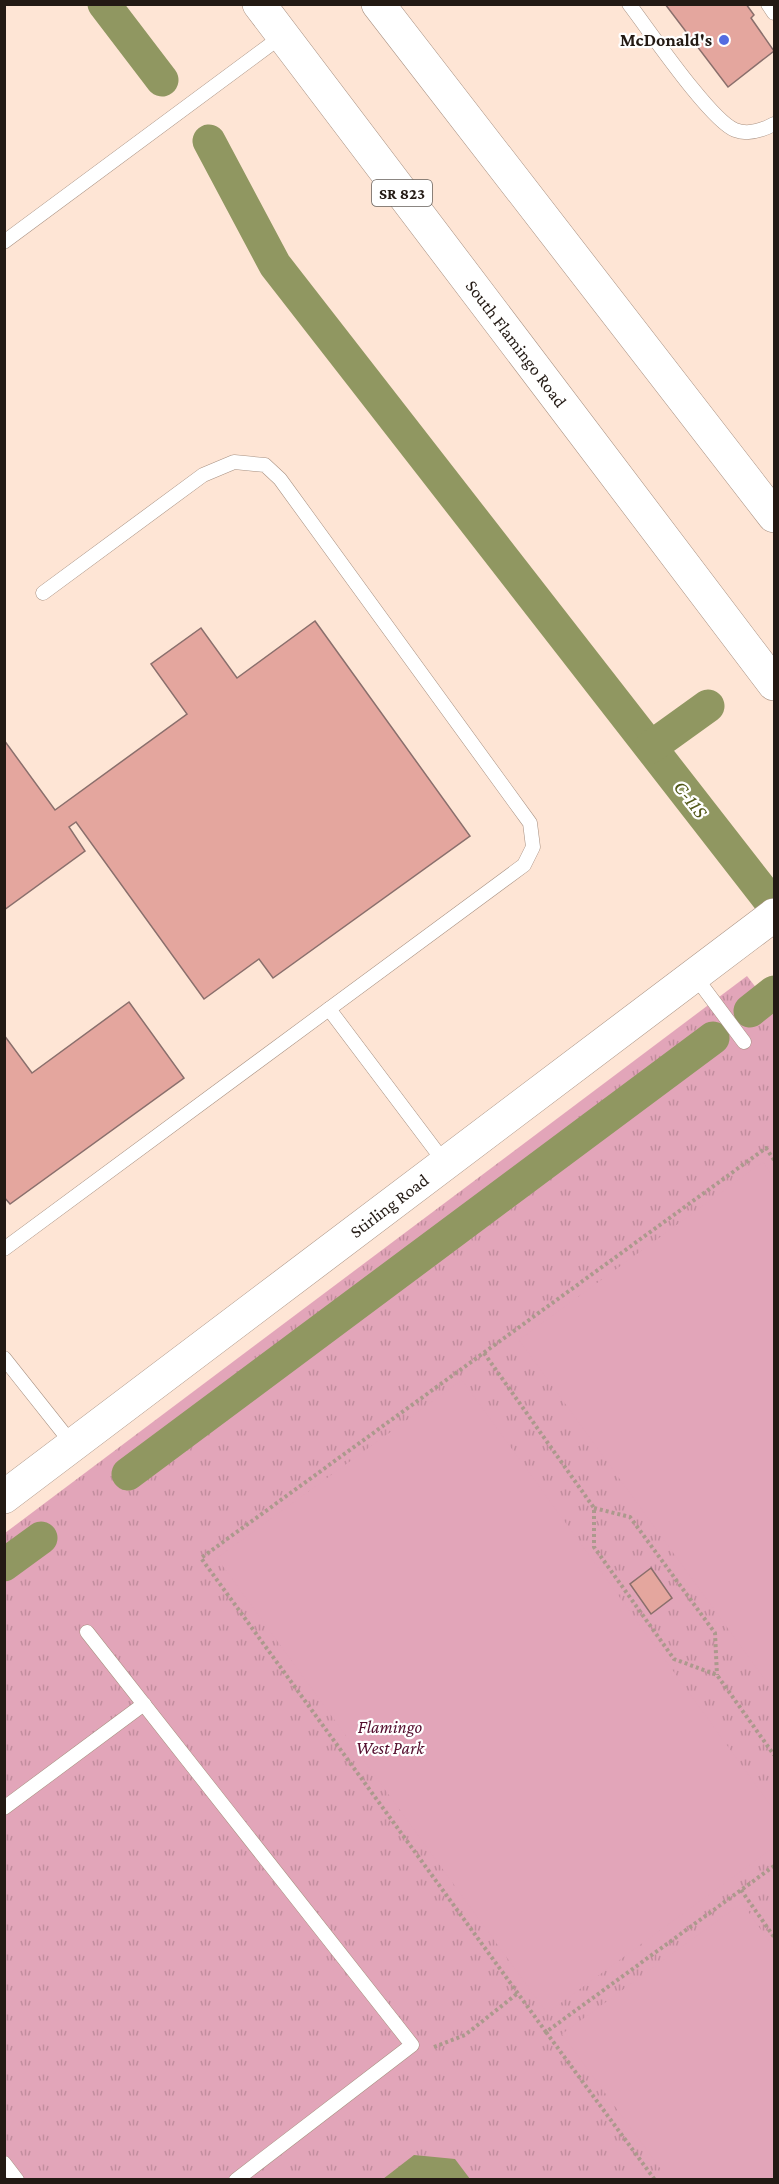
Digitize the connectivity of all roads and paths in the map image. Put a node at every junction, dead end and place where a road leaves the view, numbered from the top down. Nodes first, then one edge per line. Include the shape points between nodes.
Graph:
1 (259, 4) edge
2 (378, 4) edge
3 (629, 4) edge
4 (768, 4) edge
5 (774, 13) edge
6 (282, 36) junction
7 (774, 124) edge
8 (4, 242) edge
9 (774, 516) edge
10 (43, 593) dead end
11 (774, 684) edge
12 (774, 915) edge
13 (694, 975) junction
14 (329, 1009) junction
15 (744, 1042) dead end
16 (774, 1160) edge
17 (446, 1163) junction
18 (4, 1249) edge
19 (484, 1353) junction
20 (4, 1358) edge
21 (73, 1445) junction
22 (4, 1497) edge
23 (594, 1508) junction
24 (87, 1632) dead end
25 (717, 1675) junction
26 (144, 1704) junction
27 (774, 1755) edge
28 (4, 1808) edge
29 (774, 1866) edge
30 (741, 1890) junction
31 (774, 1937) edge
32 (518, 1994) junction
33 (546, 2032) junction
34 (412, 2045) junction
35 (4, 2163) edge
36 (17, 2180) edge
37 (236, 2180) edge
38 (655, 2180) edge

1 - 6 main road, South Flamingo Road / SR 823
2 - 9 main road
3 - 7 lane via 716,118 736,131 760,131
4 - 5 lane
6 - 8 lane
6 - 11 main road, South Flamingo Road / SR 823
10 - 14 lane via 203,475 234,462 264,465 280,479 530,823 533,847 524,865
12 - 13 main road, Stirling Road
13 - 15 lane
13 - 17 main road, Stirling Road
14 - 17 lane
14 - 18 lane
16 - 19 path via 766,1148
17 - 21 main road, Stirling Road
19 - 23 path
19 - 32 path via 201,1558
20 - 21 lane
21 - 22 main road, Stirling Road
23 - 25 path via 630,1517 714,1633
23 - 25 path via 594,1547 674,1659
24 - 26 lane
25 - 27 path
26 - 28 lane
26 - 34 lane
29 - 30 path
30 - 31 path
30 - 33 path
32 - 33 path
32 - 34 path via 465,2035 435,2047
33 - 38 path
34 - 37 lane
35 - 36 lane

